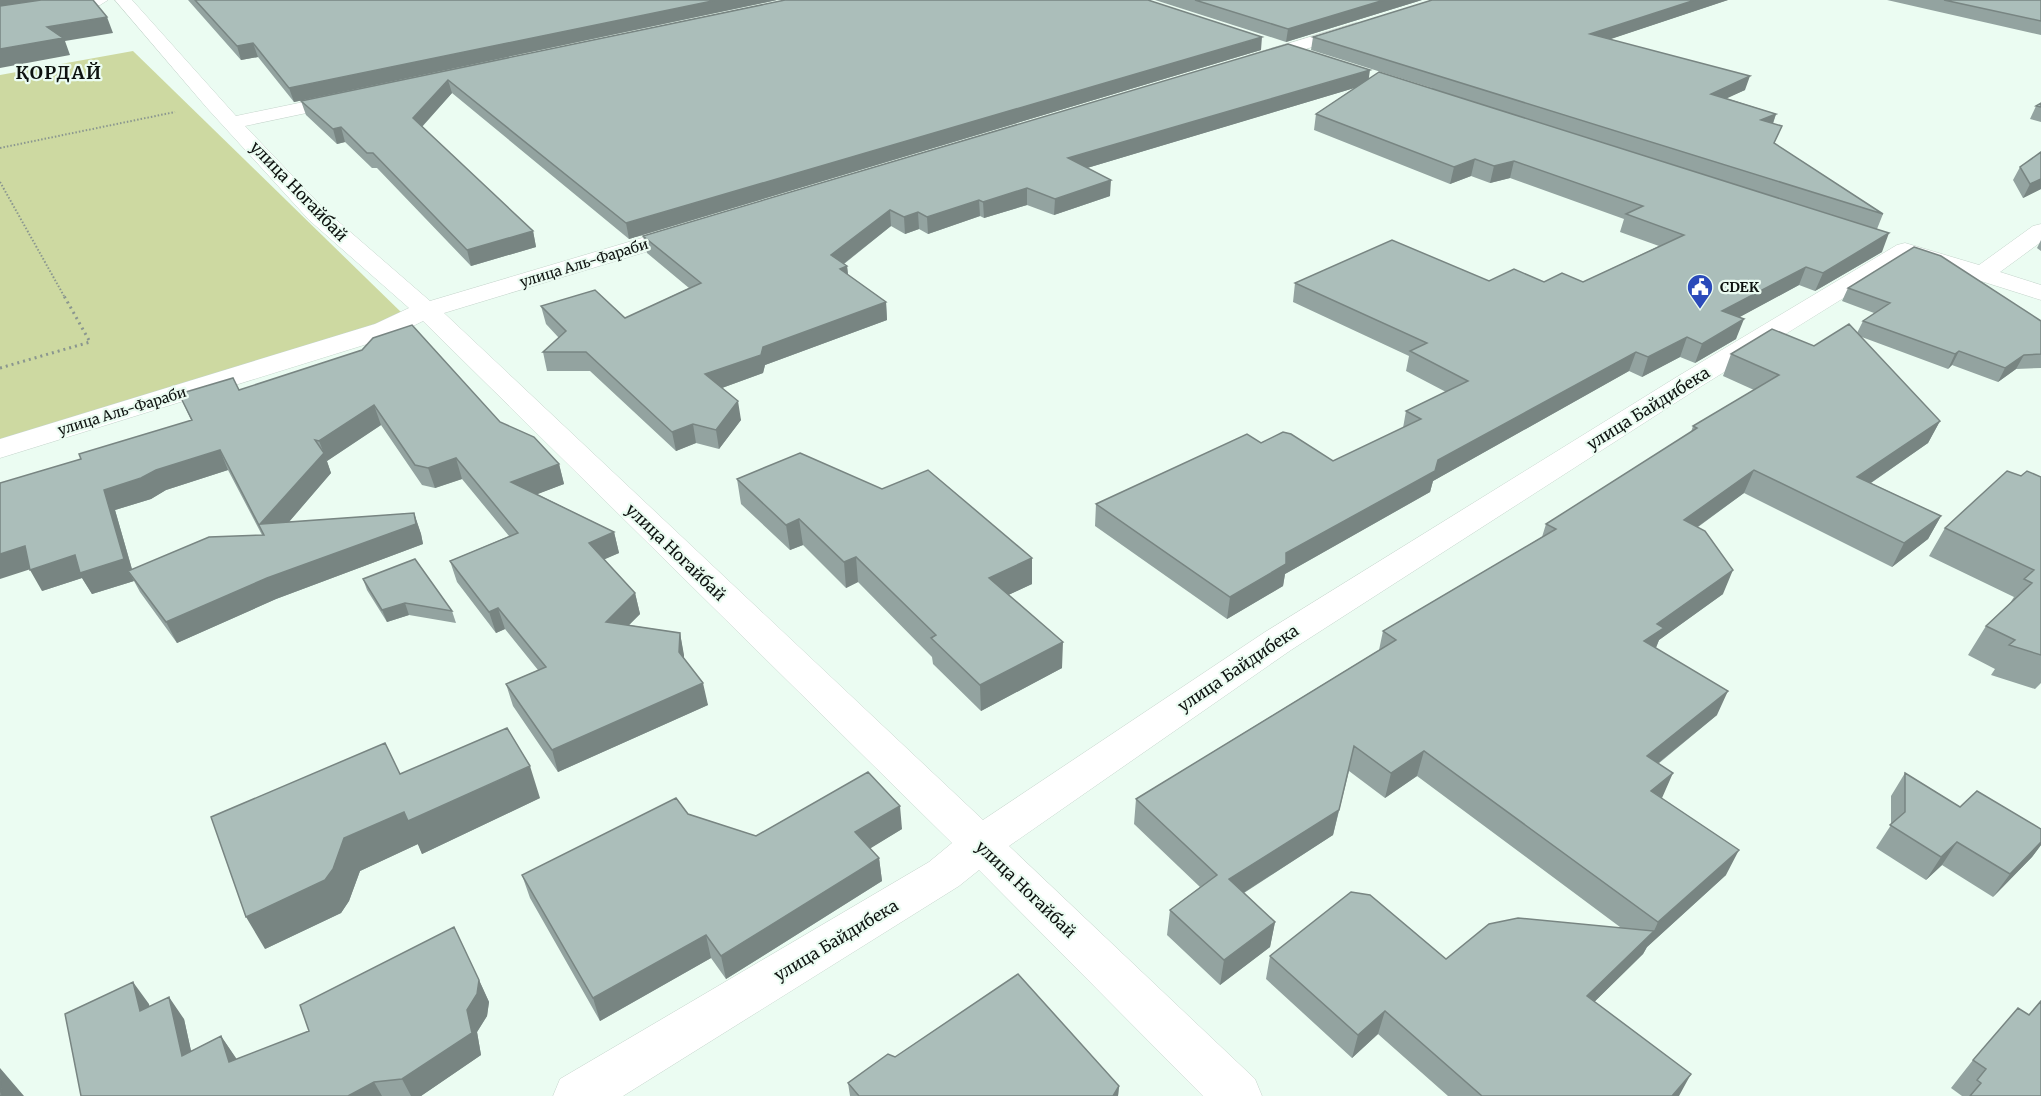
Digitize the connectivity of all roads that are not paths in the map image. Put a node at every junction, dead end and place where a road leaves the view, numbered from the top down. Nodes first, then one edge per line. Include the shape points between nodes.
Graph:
1 (100, 0) edge
2 (123, 0) edge
3 (0, 17) edge
4 (1374, 22) edge
5 (1253, 39) edge
6 (1287, 50) junction
7 (1320, 61) edge
8 (1229, 67) edge
9 (365, 96) edge
10 (223, 113) junction
11 (708, 226) edge
12 (2041, 231) edge
13 (1983, 274) junction
14 (2041, 293) edge
15 (426, 310) junction
16 (0, 449) edge
17 (980, 844) junction
18 (578, 1096) edge
19 (1238, 1096) edge

1 - 3 street
2 - 10 street, улица Ногайбай
4 - 6 street
5 - 6 street
6 - 7 street
6 - 8 street
9 - 10 street
10 - 15 street, улица Ногайбай via 317,215
11 - 15 street, улица Аль-Фараби
12 - 13 street
13 - 14 street
13 - 17 street, улица Байдибека via 1894,246 1690,381 1278,641
15 - 16 street, улица Аль-Фараби via 384,330
15 - 17 street, улица Ногайбай
17 - 18 street, улица Байдибека via 945,874
17 - 19 street, улица Ногайбай

